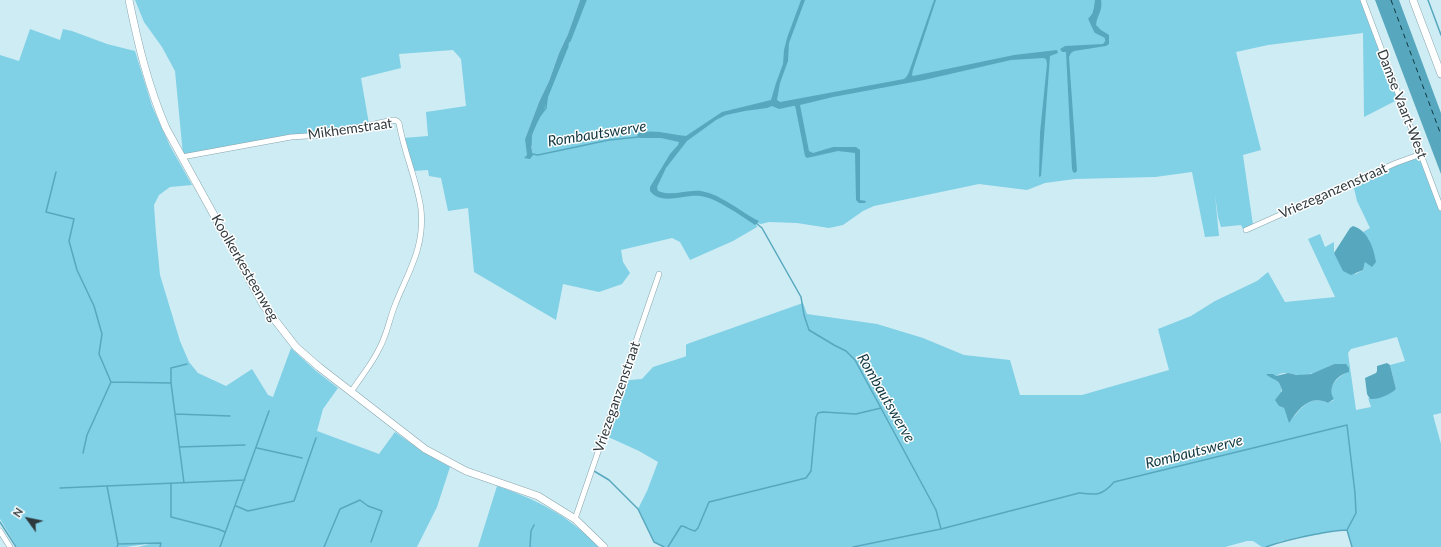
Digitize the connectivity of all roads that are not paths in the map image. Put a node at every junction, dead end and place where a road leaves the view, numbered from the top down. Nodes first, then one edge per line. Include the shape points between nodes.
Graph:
1 (129, 0) edge
2 (1363, 0) edge
3 (1413, 0) edge
4 (1441, 74) edge
5 (1421, 154) junction
6 (182, 158) junction
7 (1441, 208) edge
8 (1246, 230) dead end
9 (659, 274) dead end
10 (351, 392) junction
11 (575, 519) junction
12 (0, 531) edge
13 (10, 547) edge
14 (604, 547) edge

1 - 6 main road, Koolkerkesteenweg via 151,91
2 - 5 street, Damse Vaart-West
3 - 4 main road
5 - 7 street, Damse Vaart-West
5 - 8 street, Vriezeganzenstraat
6 - 10 main road, Koolkerkesteenweg via 264,306 296,347
6 - 10 street, Mikhemstraat via 291,137 323,135 397,121 416,180 421,209 421,232 417,255 395,305 384,340
9 - 11 street, Vriezeganzenstraat
10 - 11 main road, Koolkerkesteenweg via 425,449 450,464 538,496
11 - 14 main road, Koolkerkesteenweg
12 - 13 street

